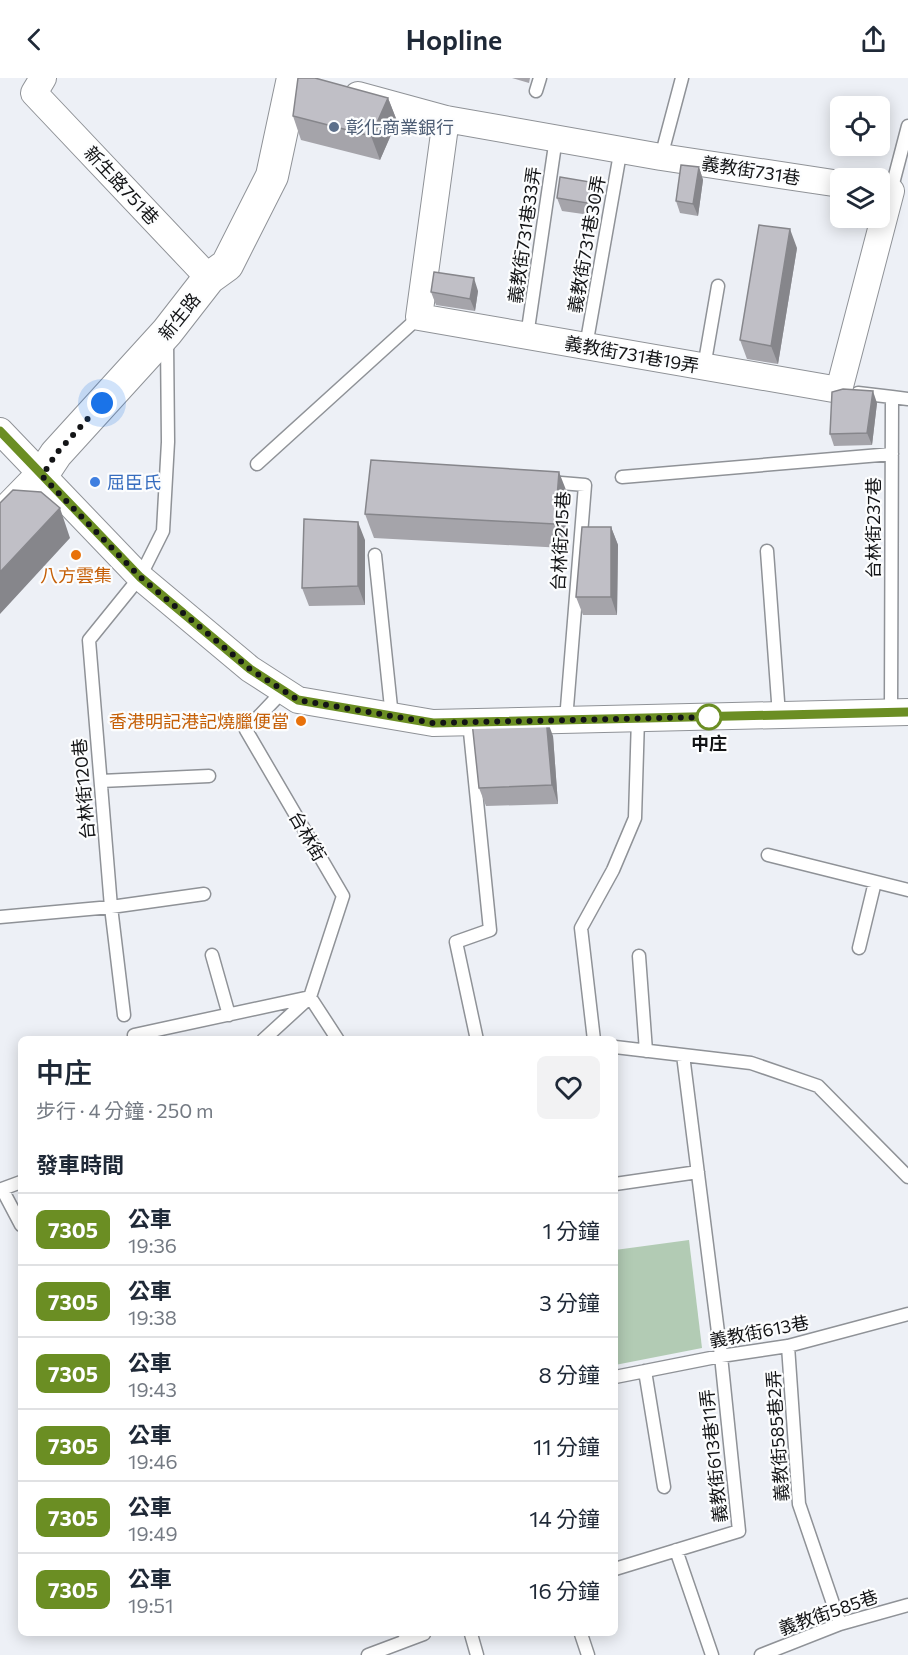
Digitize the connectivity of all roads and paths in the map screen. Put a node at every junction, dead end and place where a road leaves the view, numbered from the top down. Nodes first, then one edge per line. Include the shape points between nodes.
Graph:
1 (540, 78) edge
2 (682, 78) edge
3 (315, 84) edge
4 (39, 85) edge
5 (536, 91) dead end
6 (446, 119) junction
7 (908, 126) edge
8 (556, 138) junction
9 (621, 148) junction
10 (661, 157) junction
11 (830, 182) edge
12 (893, 192) edge
13 (209, 278) junction
14 (718, 286) dead end
15 (419, 317) junction
16 (167, 332) junction
17 (527, 336) junction
18 (586, 346) junction
19 (704, 367) junction
20 (839, 390) junction
21 (892, 397) junction
22 (908, 399) edge
23 (0, 431) edge
24 (892, 454) junction
25 (257, 464) dead end
26 (42, 476) junction
27 (622, 477) dead end
28 (539, 481) edge
29 (0, 518) edge
30 (767, 551) dead end
31 (375, 555) dead end
32 (140, 577) junction
33 (283, 690) junction
34 (899, 712) edge
35 (779, 715) junction
36 (392, 717) junction
37 (638, 718) junction
38 (566, 720) junction
39 (469, 722) junction
40 (209, 776) dead end
41 (100, 781) junction
42 (768, 855) dead end
43 (875, 882) junction
44 (908, 890) edge
45 (204, 894) dead end
46 (111, 907) junction
47 (0, 917) edge
48 (859, 948) dead end
49 (212, 955) dead end
50 (639, 956) dead end
51 (310, 997) junction
52 (124, 1015) dead end
53 (229, 1015) junction
54 (139, 1036) edge
55 (267, 1036) edge
56 (335, 1036) edge
57 (476, 1036) edge
58 (594, 1036) edge
59 (618, 1047) edge
60 (646, 1051) junction
61 (683, 1055) junction
62 (698, 1172) junction
63 (908, 1177) edge
64 (18, 1183) edge
65 (618, 1184) edge
66 (18, 1219) edge
67 (908, 1314) edge
68 (788, 1346) junction
69 (721, 1356) junction
70 (645, 1371) junction
71 (618, 1376) edge
72 (664, 1486) dead end
73 (676, 1550) junction
74 (618, 1568) edge
75 (908, 1605) edge
76 (840, 1624) junction
77 (472, 1636) edge
78 (582, 1636) edge
79 (406, 1637) edge
80 (368, 1655) edge
81 (477, 1655) edge
82 (588, 1655) edge
83 (712, 1655) edge
84 (761, 1655) edge

1 - 5 lane
2 - 10 lane
3 - 6 street, 義教街731巷
3 - 13 street, 新生路 via 227,265
4 - 13 street, 新生路751巷
6 - 8 street, 義教街731巷
6 - 15 street
7 - 12 lane
8 - 9 street, 義教街731巷
8 - 17 lane, 義教街731巷33弄
9 - 10 street, 義教街731巷
9 - 18 lane, 義教街731巷30弄
10 - 11 street, 義教街731巷
12 - 20 street
13 - 16 street, 新生路
14 - 19 lane
15 - 17 street, 義教街731巷19弄
15 - 25 lane
16 - 26 street, 新生路 via 56,454
16 - 32 lane, 台林街120巷 via 168,442 163,531
17 - 18 street, 義教街731巷19弄
18 - 19 street, 義教街731巷19弄
19 - 20 street, 義教街731巷19弄
20 - 21 lane
21 - 22 lane
21 - 24 lane, 台林街237巷
23 - 26 street
24 - 27 lane
24 - 34 lane, 台林街237巷
26 - 29 street, 新生路
26 - 32 street
28 - 38 lane, 台林街215巷 via 585,485
30 - 35 lane
31 - 36 lane
32 - 33 street via 250,669
32 - 41 lane, 台林街120巷 via 89,640
33 - 36 street via 298,700
33 - 51 lane, 台林街 via 246,730 343,896
34 - 35 street
35 - 37 street
36 - 39 street via 433,723
37 - 38 street
37 - 58 lane via 635,818 613,870 581,928
38 - 39 street
39 - 57 lane via 490,930 456,942
40 - 41 lane
41 - 46 lane, 台林街120巷
42 - 43 lane
43 - 44 lane
43 - 48 lane
45 - 46 lane
46 - 47 lane
46 - 52 lane, 台林街120巷
49 - 53 lane
50 - 60 lane
51 - 53 lane
51 - 55 lane, 台林街
51 - 56 lane
53 - 54 lane
59 - 60 lane
60 - 61 lane
61 - 62 lane
61 - 63 lane via 751,1064 818,1086
62 - 65 lane
62 - 69 lane
64 - 66 lane via 2,1189
67 - 68 lane, 義教街613巷
68 - 69 lane, 義教街613巷
68 - 76 lane, 義教街585巷2弄 via 799,1504
69 - 70 lane, 義教街613巷
69 - 73 lane, 義教街613巷11弄 via 739,1531
70 - 71 lane, 義教街613巷
70 - 72 lane
73 - 74 lane, 義教街613巷11弄
73 - 83 lane
75 - 76 lane, 義教街585巷
76 - 84 lane, 義教街585巷
77 - 81 lane
78 - 82 lane
79 - 80 lane

